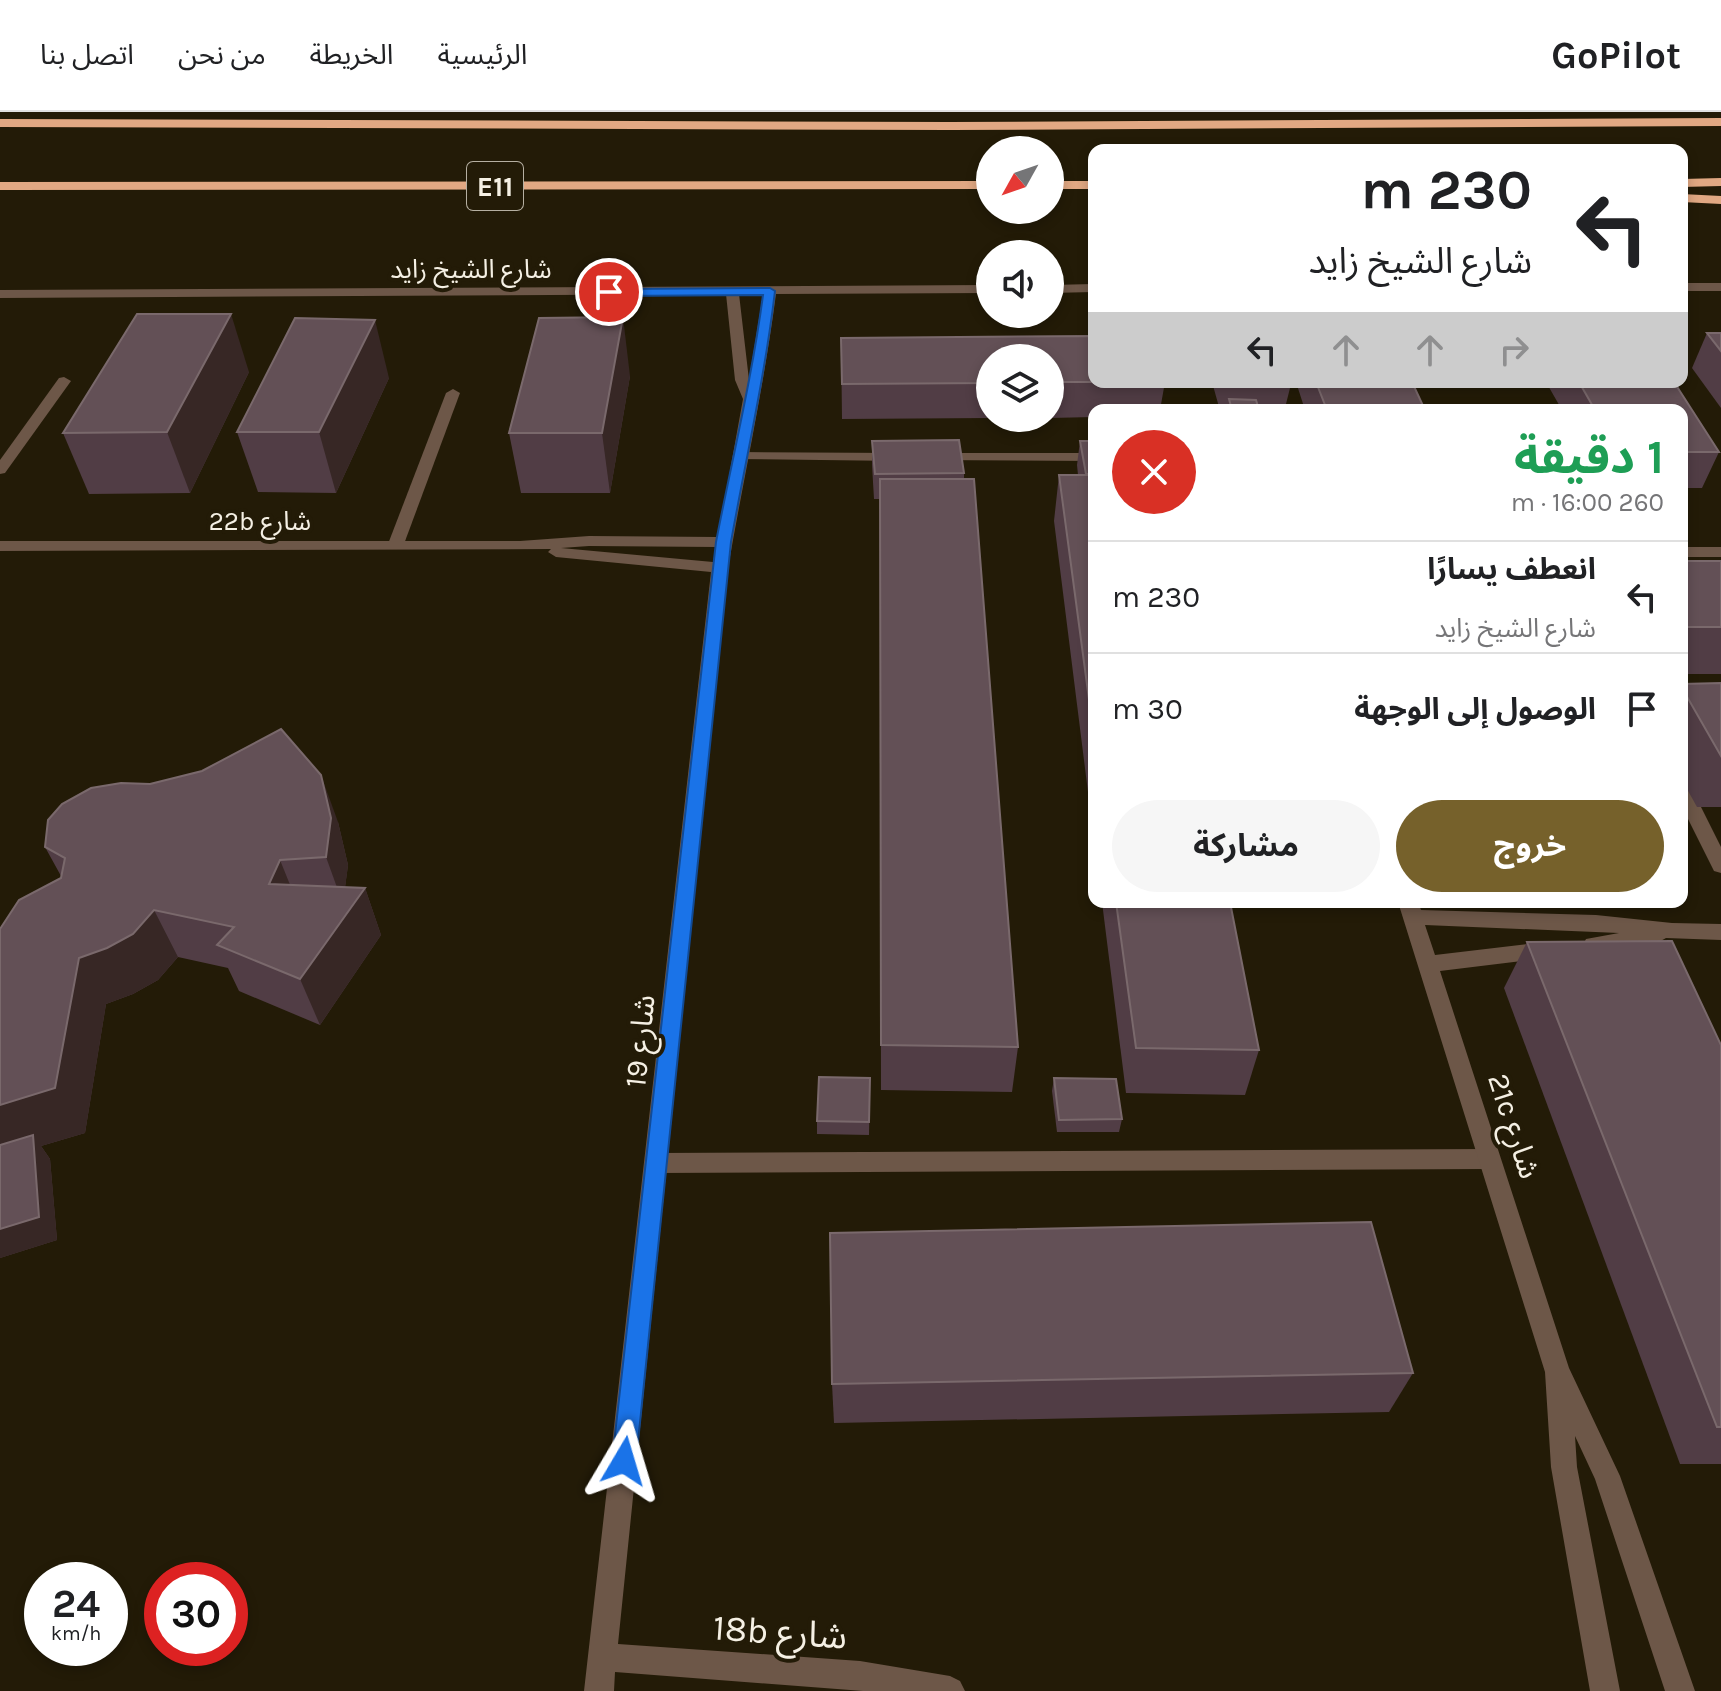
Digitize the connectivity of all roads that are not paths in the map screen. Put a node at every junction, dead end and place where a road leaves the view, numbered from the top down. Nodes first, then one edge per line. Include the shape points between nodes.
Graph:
1 (454, 112) edge
2 (1721, 122) edge
3 (0, 123) edge
4 (349, 123) junction
5 (1721, 182) edge
6 (1688, 183) edge
7 (976, 185) edge
8 (1064, 185) edge
9 (1088, 185) edge
10 (0, 186) edge
11 (1688, 198) edge
12 (1721, 200) edge
13 (1688, 287) edge
14 (1721, 287) edge
15 (1088, 288) edge
16 (976, 289) edge
17 (1064, 289) edge
18 (770, 291) junction
19 (732, 292) junction
20 (0, 294) edge
21 (64, 381) dead end
22 (453, 393) dead end
23 (750, 399) junction
24 (739, 456) junction
25 (1088, 457) edge
26 (0, 470) edge
27 (723, 542) junction
28 (396, 544) junction
29 (0, 546) edge
30 (520, 546) junction
31 (1688, 552) edge
32 (1721, 552) edge
33 (720, 568) junction
34 (1688, 800) edge
35 (1721, 866) edge
36 (1410, 910) edge
37 (1672, 931) junction
38 (1721, 932) edge
39 (1428, 964) junction
40 (1489, 1159) junction
41 (657, 1163) junction
42 (1557, 1370) junction
43 (603, 1657) junction
44 (599, 1691) edge
45 (950, 1691) edge
46 (1605, 1691) edge
47 (1680, 1691) edge

1 - 4 highway
2 - 4 highway, E11
3 - 4 highway, E11
5 - 6 highway
7 - 10 highway, E11
8 - 9 highway
11 - 12 highway
13 - 14 street
15 - 17 street
16 - 18 street, شارع الشيخ زايد
18 - 19 street, شارع الشيخ زايد
18 - 23 street, شارع 19
19 - 20 street, شارع الشيخ زايد
19 - 23 street, شارع 19 via 742,380
21 - 26 street
22 - 28 street
23 - 24 street, شارع 19
24 - 25 street
24 - 27 street, شارع 19
27 - 30 street, 22b شارع
27 - 33 street, شارع 19
28 - 29 street, 22b شارع
28 - 30 street, 22b شارع
30 - 33 street, 22b شارع
31 - 32 street
33 - 41 street, شارع 19
34 - 35 street
36 - 37 street
36 - 39 street, 21c شارع
37 - 38 street
37 - 39 street via 1608,944
39 - 40 street, 21c شارع
40 - 41 street
40 - 42 street, 21c شارع
41 - 43 street, شارع 19
42 - 46 street, 21c شارع via 1559,1434
42 - 47 street, 21c شارع via 1607,1476
43 - 44 street, شارع 19
43 - 45 street, 18b شارع via 860,1676

